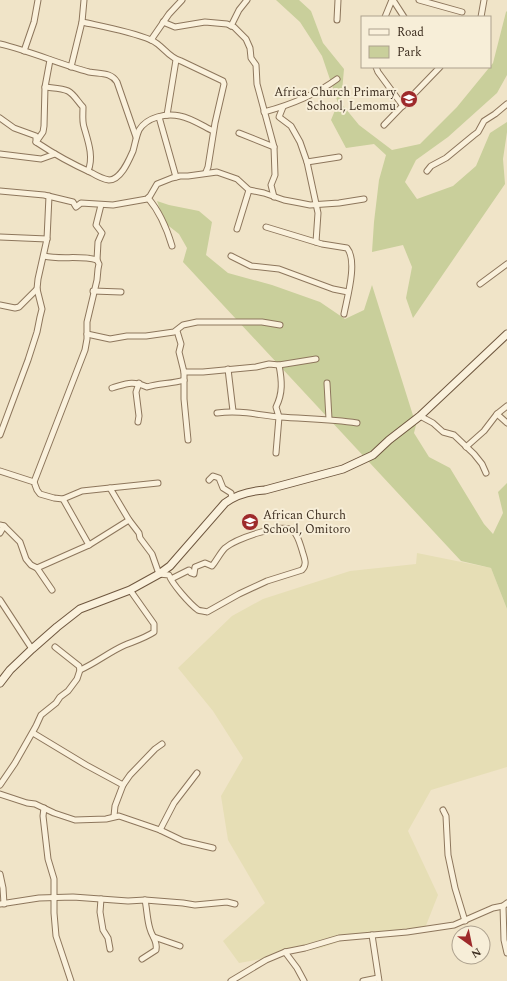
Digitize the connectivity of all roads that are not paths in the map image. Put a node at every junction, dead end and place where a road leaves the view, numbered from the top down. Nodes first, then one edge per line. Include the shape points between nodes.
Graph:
1 (38, 0) edge
2 (84, 0) edge
3 (182, 0) edge
4 (247, 0) edge
5 (338, 0) edge
6 (393, 0) edge
7 (419, 0) edge
8 (484, 0) edge
9 (462, 12) dead end
10 (385, 16) edge
11 (403, 16) edge
12 (481, 16) edge
13 (337, 20) dead end
14 (82, 22) junction
15 (163, 22) junction
16 (231, 26) junction
17 (151, 40) junction
18 (0, 44) edge
19 (24, 51) junction
20 (50, 60) junction
21 (176, 60) junction
22 (71, 67) junction
23 (376, 68) edge
24 (439, 68) edge
25 (336, 79) dead end
26 (45, 87) junction
27 (507, 104) edge
28 (403, 106) junction
29 (283, 107) junction
30 (264, 112) junction
31 (167, 115) junction
32 (159, 117) junction
33 (0, 118) edge
34 (384, 125) dead end
35 (213, 130) junction
36 (239, 132) dead end
37 (136, 137) junction
38 (36, 142) junction
39 (274, 147) junction
40 (0, 154) edge
41 (55, 154) junction
42 (339, 158) dead end
43 (307, 162) junction
44 (208, 167) junction
45 (88, 171) junction
46 (427, 171) dead end
47 (206, 172) junction
48 (216, 172) junction
49 (176, 177) junction
50 (249, 190) junction
51 (0, 191) edge
52 (48, 196) junction
53 (274, 197) junction
54 (148, 198) junction
55 (364, 199) dead end
56 (316, 204) junction
57 (101, 205) junction
58 (266, 227) dead end
59 (237, 229) dead end
60 (0, 237) edge
61 (47, 239) junction
62 (316, 242) junction
63 (172, 246) dead end
64 (44, 256) junction
65 (231, 256) dead end
66 (97, 260) junction
67 (507, 264) edge
68 (480, 284) dead end
69 (37, 289) junction
70 (93, 291) junction
71 (121, 292) dead end
72 (348, 292) junction
73 (32, 294) junction
74 (39, 296) junction
75 (0, 305) edge
76 (344, 314) dead end
77 (280, 326) dead end
78 (177, 331) junction
79 (87, 334) junction
80 (507, 334) edge
81 (316, 359) dead end
82 (279, 365) junction
83 (228, 369) junction
84 (184, 372) junction
85 (184, 380) junction
86 (139, 383) junction
87 (327, 383) dead end
88 (112, 388) dead end
89 (507, 406) edge
90 (233, 411) junction
91 (217, 414) dead end
92 (497, 414) junction
93 (420, 416) junction
94 (279, 417) junction
95 (329, 419) junction
96 (138, 422) dead end
97 (357, 423) dead end
98 (507, 423) edge
99 (0, 435) edge
100 (188, 440) dead end
101 (466, 447) junction
102 (276, 452) dead end
103 (0, 471) edge
104 (486, 473) dead end
105 (209, 480) dead end
106 (34, 482) junction
107 (158, 483) dead end
108 (110, 488) junction
109 (232, 498) junction
110 (63, 499) junction
111 (129, 520) junction
112 (2, 526) edge
113 (0, 533) edge
114 (89, 545) junction
115 (37, 568) junction
116 (159, 574) junction
117 (171, 579) junction
118 (52, 590) dead end
119 (130, 590) junction
120 (0, 601) edge
121 (55, 647) dead end
122 (32, 649) junction
123 (80, 670) junction
124 (0, 683) edge
125 (33, 733) junction
126 (162, 744) dead end
127 (197, 773) dead end
128 (123, 785) junction
129 (0, 786) edge
130 (0, 794) edge
131 (44, 808) junction
132 (443, 810) dead end
133 (114, 816) junction
134 (160, 830) junction
135 (213, 848) dead end
136 (0, 874) edge
137 (54, 898) junction
138 (101, 898) junction
139 (145, 900) junction
140 (2, 904) edge
141 (235, 904) dead end
142 (505, 905) edge
143 (465, 921) junction
144 (372, 935) junction
145 (154, 937) junction
146 (180, 946) dead end
147 (110, 949) dead end
148 (285, 952) junction
149 (507, 952) edge
150 (142, 958) dead end
151 (378, 979) edge
152 (71, 981) edge
153 (231, 981) edge
154 (304, 981) edge
155 (363, 981) edge

1 - 19 street
2 - 14 street
3 - 15 street
4 - 16 street
5 - 13 street
6 - 10 street
6 - 11 street
7 - 9 street
8 - 12 street
14 - 17 street
14 - 22 street
15 - 16 street via 175,27 205,22
15 - 17 street
16 - 30 street via 241,33 250,48 251,58 256,65 257,84
17 - 21 street
18 - 19 street
19 - 20 street
20 - 22 street
20 - 26 street
21 - 31 street
21 - 35 street via 223,81
22 - 37 street via 114,77
23 - 28 street
24 - 28 street
25 - 29 street via 305,99
26 - 38 street via 44,126
26 - 45 street via 67,90 83,107 83,126 90,159
27 - 46 street via 484,121 478,132
28 - 34 street
29 - 30 street
29 - 43 street via 279,117 291,126
30 - 39 street
31 - 32 street
31 - 35 street via 181,116
32 - 37 street via 145,124
32 - 49 street
33 - 38 street via 14,128 36,136
35 - 44 street
36 - 39 street
37 - 45 street via 120,176 109,180
38 - 41 street
39 - 53 street via 275,175 271,185
40 - 41 street via 41,159
41 - 45 street
42 - 43 street
43 - 56 street
44 - 47 street
44 - 48 street
47 - 48 street
47 - 49 street
48 - 50 street via 237,179
49 - 54 street via 157,184
50 - 53 street
50 - 59 street
51 - 52 street
52 - 57 street via 73,202 76,207 81,204
52 - 61 street
53 - 56 street
54 - 57 street
54 - 63 street via 162,219
55 - 56 street
56 - 62 street
57 - 66 street via 96,225 102,233 98,242
58 - 62 street
60 - 61 street
61 - 64 street
62 - 72 street via 349,250 352,273
64 - 66 street
64 - 69 street
65 - 72 street via 251,266 279,268 333,289
66 - 70 street via 97,280
67 - 68 street
69 - 73 street
69 - 74 street
70 - 71 street
70 - 79 street
72 - 76 street
73 - 74 street
73 - 75 street via 18,307
74 - 99 street via 42,309 37,332
77 - 78 street via 262,322 197,322 183,325
78 - 79 street via 110,339
78 - 84 street
79 - 106 street via 78,371
80 - 93 main road
81 - 82 street
82 - 83 street
82 - 94 street via 282,385 276,407
83 - 84 street
83 - 90 street
84 - 85 street
85 - 86 street via 147,387
85 - 100 street
86 - 88 street via 123,383
86 - 96 street via 136,392
87 - 95 street
89 - 92 street
90 - 91 street
90 - 94 street
92 - 98 street
92 - 101 street via 484,431
93 - 101 street via 443,432 454,436
93 - 109 main road via 373,455 354,465
94 - 95 street
94 - 102 street
95 - 97 street
101 - 104 street via 482,464
103 - 106 street
105 - 109 street via 213,476 219,478 223,488 231,493
106 - 110 street via 40,494
107 - 108 street
108 - 110 street via 82,491
108 - 111 street
109 - 116 main road via 170,566
110 - 114 street
111 - 114 street
111 - 116 street via 152,554
112 - 113 street
112 - 115 street via 20,542 26,559
114 - 115 street
115 - 118 street
116 - 117 street via 170,575
116 - 119 main road
117 - 117 street via 199,611 207,612 267,581 302,570 306,562 293,531 287,528 278,529 247,536 226,548 212,566 206,562 196,567 194,574 189,570
119 - 122 main road via 80,609
119 - 123 street via 154,624 154,632 143,639 124,645
120 - 122 street
121 - 123 street via 79,666
122 - 124 main road
123 - 125 street via 71,687 41,715
125 - 128 street
125 - 129 street
126 - 128 street via 132,771
127 - 134 street via 174,803
128 - 133 street
130 - 131 street
131 - 133 street via 75,820 106,819
131 - 137 street via 48,859 54,879
132 - 143 street via 446,816 448,855
133 - 134 street
134 - 135 street via 183,841
136 - 140 street via 3,888
137 - 138 street
137 - 140 street
137 - 152 street via 56,936
138 - 139 street
138 - 147 street via 102,930 108,938
139 - 141 street via 195,905 227,902
139 - 145 street
142 - 143 street
142 - 149 street via 504,940
143 - 144 street via 439,928
144 - 148 street via 339,938
144 - 151 street
145 - 146 street
145 - 150 street via 157,943 156,950
148 - 153 street
148 - 154 street
151 - 155 street

